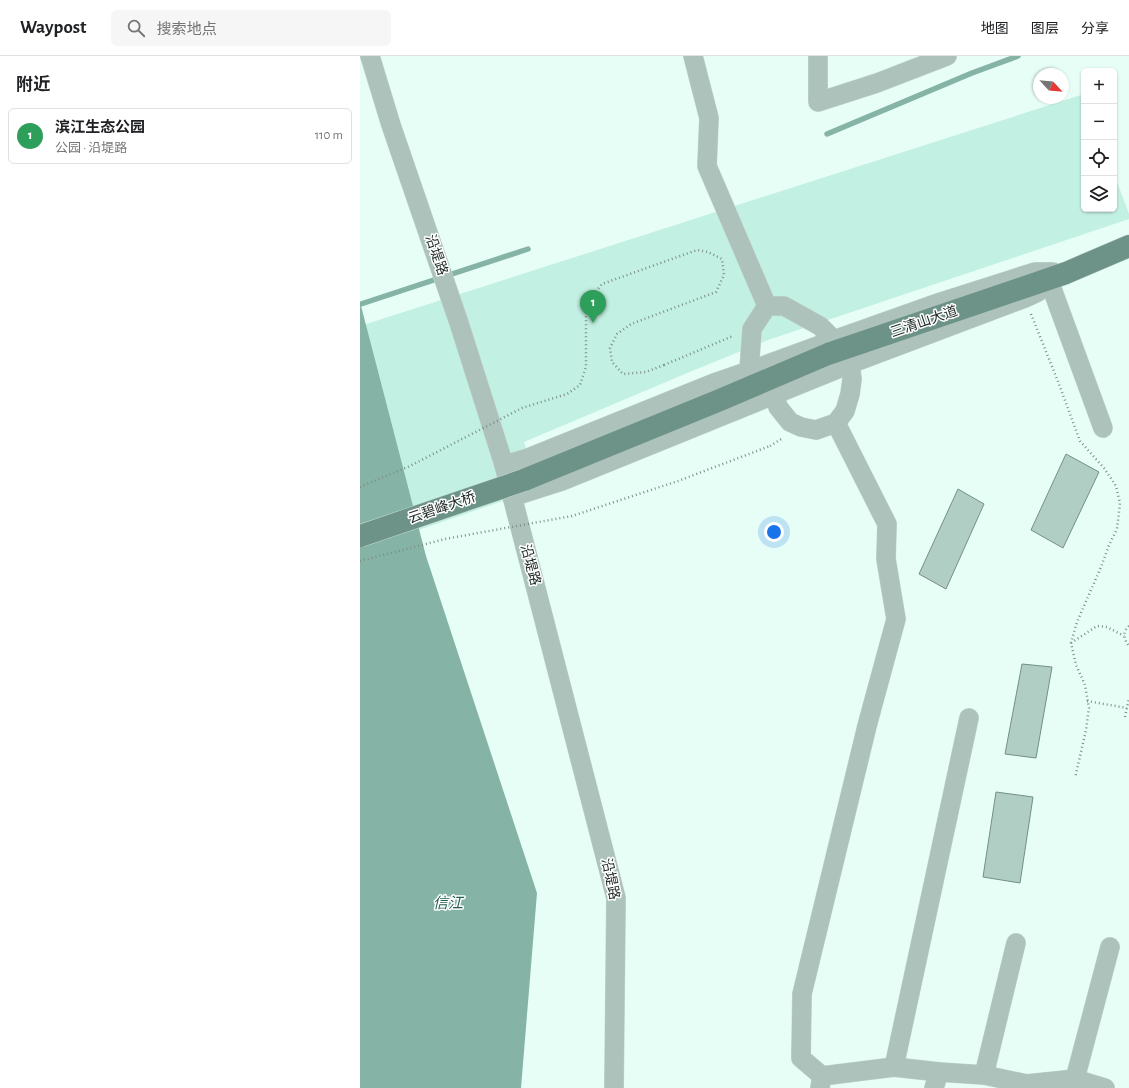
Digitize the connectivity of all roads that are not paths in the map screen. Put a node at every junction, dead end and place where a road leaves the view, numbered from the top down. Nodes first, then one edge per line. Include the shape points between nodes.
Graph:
1 (370, 56) edge
2 (692, 56) edge
3 (818, 56) edge
4 (947, 56) edge
5 (1129, 246) edge
6 (1059, 280) junction
7 (767, 306) junction
8 (834, 340) junction
9 (850, 364) junction
10 (749, 371) junction
11 (776, 395) junction
12 (836, 423) junction
13 (1102, 428) dead end
14 (504, 465) junction
15 (518, 488) junction
16 (360, 536) edge
17 (969, 718) dead end
18 (1016, 944) dead end
19 (1110, 947) dead end
20 (894, 1067) junction
21 (984, 1075) junction
22 (1075, 1079) junction
23 (936, 1080) edge
24 (821, 1082) edge
25 (1026, 1086) edge
26 (614, 1088) edge
27 (1105, 1088) edge

1 - 14 street, 沿堤路 via 391,125 460,323
2 - 7 street via 709,118 707,166
3 - 4 street via 818,102
5 - 6 main road, 三清山大道
6 - 8 street via 1035,272
6 - 9 street via 1024,298
6 - 13 street
6 - 15 main road, 三清山大道 via 828,354
7 - 8 street via 784,306 820,326
7 - 10 street via 752,329
8 - 10 street
9 - 11 street
9 - 12 street via 850,394 845,411
10 - 14 street via 528,458
11 - 12 street via 778,407 790,422 816,430
11 - 15 street via 562,481
12 - 24 street via 887,524 886,560 896,619 867,726 802,994 801,1058
14 - 15 street, 沿堤路
15 - 16 main road, 云碧峰大桥, bridge
15 - 26 street, 沿堤路 via 616,898
17 - 20 street
18 - 21 street
19 - 22 street
20 - 23 street
20 - 24 street
21 - 23 street
21 - 25 street
22 - 25 street
22 - 27 street

